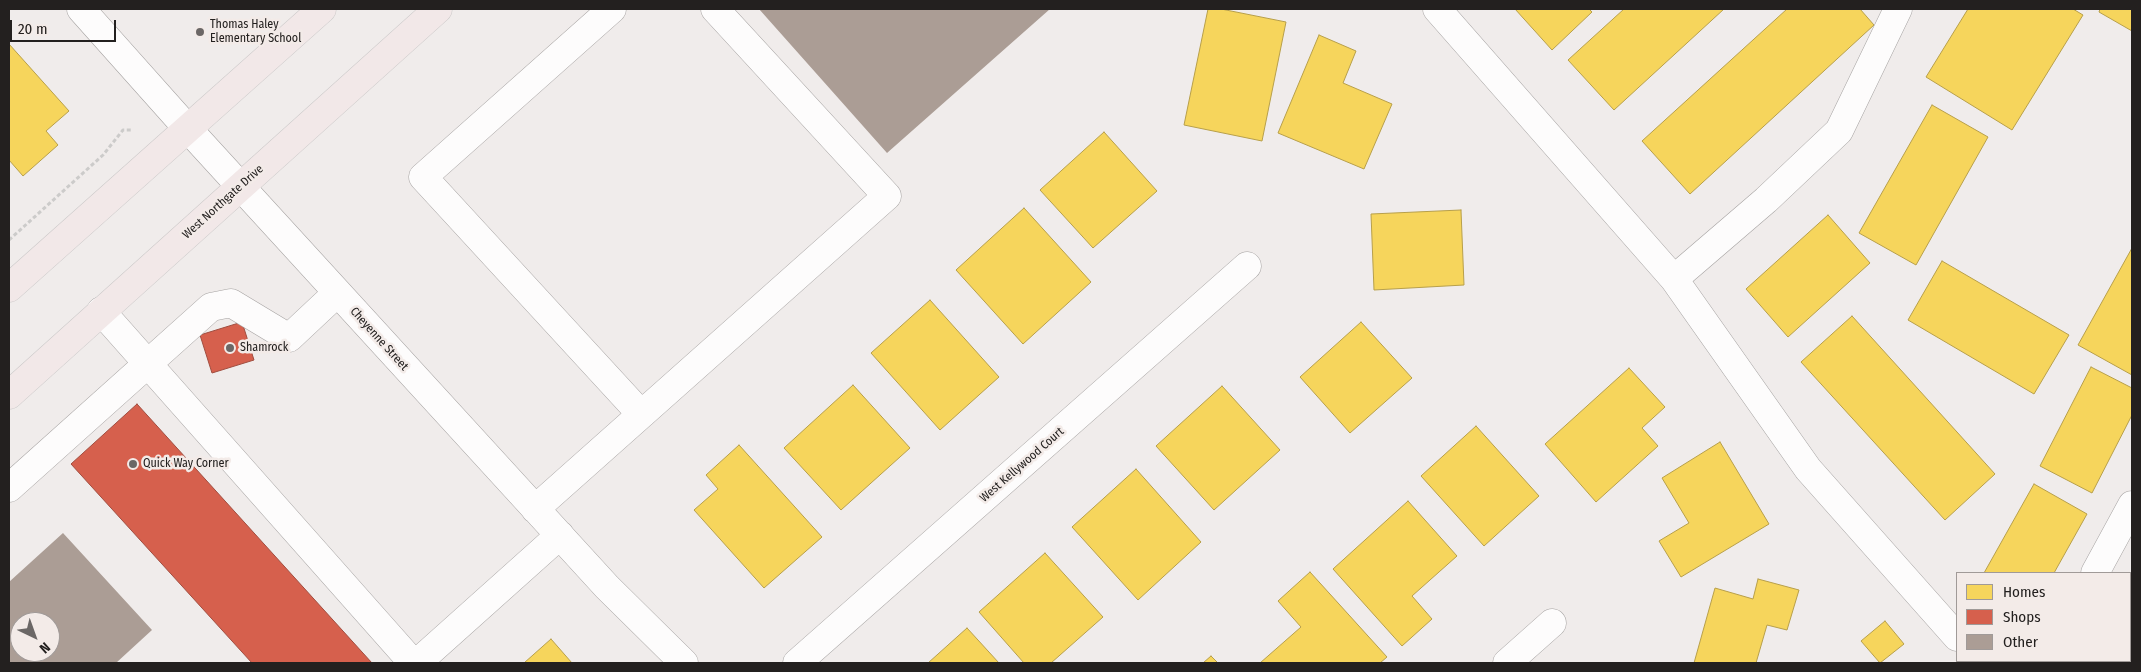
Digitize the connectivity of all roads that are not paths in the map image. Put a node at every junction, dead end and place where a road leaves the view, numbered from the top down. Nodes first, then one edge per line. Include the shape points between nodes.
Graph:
1 (81, 9) edge
2 (322, 9) edge
3 (438, 9) edge
4 (612, 9) edge
5 (715, 9) edge
6 (1437, 9) edge
7 (1898, 9) edge
8 (188, 129) junction
9 (240, 186) junction
10 (1247, 266) dead end
11 (1674, 279) junction
12 (9, 288) edge
13 (337, 293) junction
14 (101, 311) junction
15 (147, 364) junction
16 (9, 394) edge
17 (641, 414) junction
18 (9, 488) edge
19 (2132, 505) edge
20 (535, 509) junction
21 (560, 535) junction
22 (2096, 572) edge
23 (1552, 622) dead end
24 (1956, 636) edge
25 (413, 663) edge
26 (416, 663) edge
27 (684, 663) edge
28 (797, 663) edge
29 (1507, 663) edge

1 - 8 street, Cheyenne Street
2 - 8 main road
3 - 9 main road, West Northgate Drive
4 - 17 street via 423,177
5 - 17 street via 887,196
6 - 11 street
7 - 11 street via 1839,131 1766,200
8 - 9 street, Cheyenne Street
8 - 12 main road
9 - 13 street, Cheyenne Street
9 - 14 main road, West Northgate Drive
10 - 28 street, West Kellywood Court
11 - 24 street via 1808,469
13 - 15 street via 289,338 231,303 211,307
13 - 20 street, Cheyenne Street
14 - 15 street
14 - 16 main road, West Northgate Drive
15 - 18 street
15 - 25 street
17 - 20 street
19 - 22 street
20 - 21 street, Cheyenne Street
21 - 26 street
21 - 27 street, Cheyenne Street
23 - 29 street

